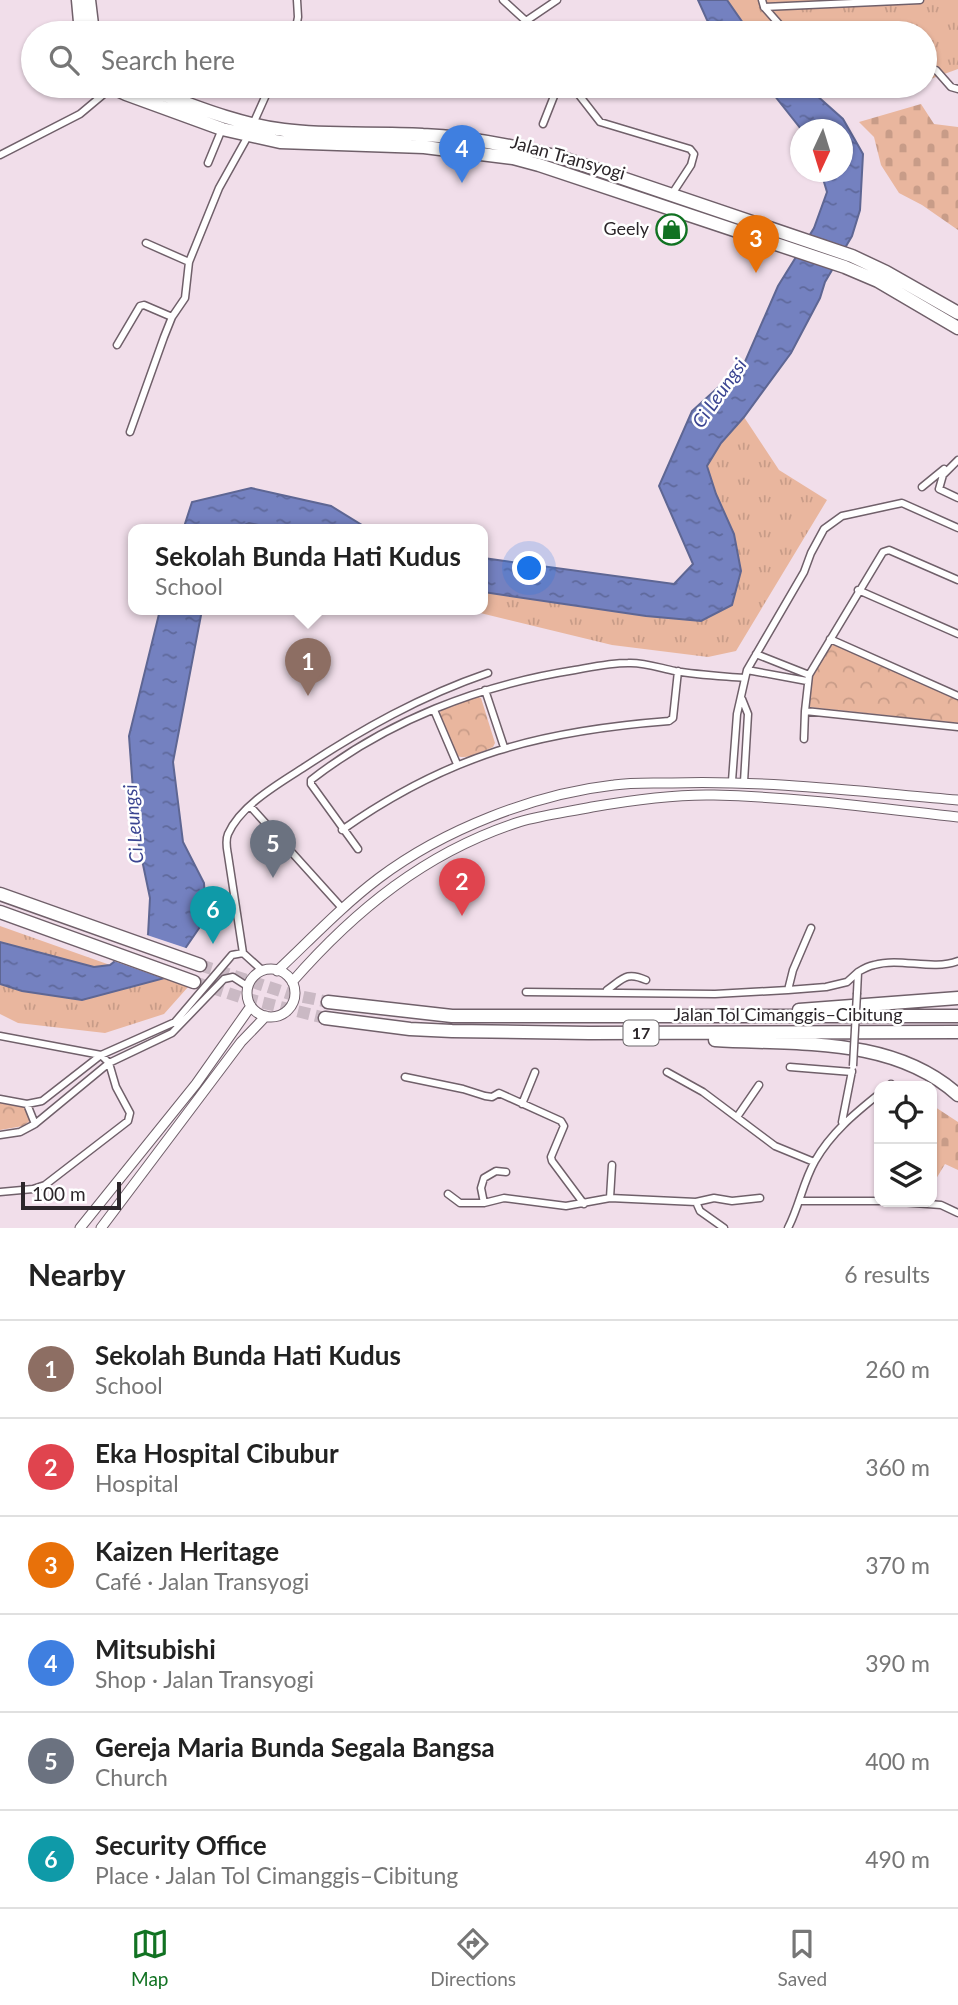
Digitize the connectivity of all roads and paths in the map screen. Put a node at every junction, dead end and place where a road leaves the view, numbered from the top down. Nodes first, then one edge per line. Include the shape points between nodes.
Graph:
1 (78, 0) edge
2 (89, 0) edge
3 (297, 0) edge
4 (503, 0) edge
5 (557, 0) edge
6 (920, 0) edge
7 (763, 4) edge
8 (80, 21) edge
9 (92, 21) edge
10 (297, 21) edge
11 (526, 21) joint
12 (777, 21) edge
13 (937, 71) edge
14 (958, 89) edge
15 (98, 98) edge
16 (139, 98) edge
17 (173, 98) edge
18 (265, 98) edge
19 (553, 98) edge
20 (581, 98) edge
21 (543, 124) dead end
22 (222, 129) junction
23 (251, 130) junction
24 (337, 139) junction
25 (0, 155) edge
26 (208, 163) dead end
27 (672, 194) junction
28 (146, 243) dead end
29 (797, 243) junction
30 (849, 261) junction
31 (190, 262) junction
32 (958, 313) edge
33 (172, 317) junction
34 (958, 328) edge
35 (117, 345) dead end
36 (130, 432) dead end
37 (958, 458) edge
38 (922, 487) dead end
39 (958, 498) edge
40 (958, 528) edge
41 (958, 580) edge
42 (858, 590) junction
43 (958, 634) edge
44 (830, 639) junction
45 (756, 653) junction
46 (747, 670) junction
47 (678, 671) junction
48 (488, 674) dead end
49 (744, 678) junction
50 (808, 678) junction
51 (485, 690) junction
52 (958, 696) edge
53 (742, 699) junction
54 (434, 709) junction
55 (805, 711) junction
56 (958, 727) edge
57 (735, 739) junction
58 (747, 739) junction
59 (804, 739) dead end
60 (504, 747) junction
61 (457, 764) junction
62 (732, 781) junction
63 (744, 782) junction
64 (605, 786) junction
65 (580, 790) junction
66 (958, 800) edge
67 (609, 804) junction
68 (250, 806) junction
69 (587, 808) junction
70 (958, 817) edge
71 (342, 830) junction
72 (358, 849) dead end
73 (0, 894) edge
74 (342, 908) junction
75 (0, 912) edge
76 (811, 928) dead end
77 (243, 953) junction
78 (958, 961) edge
79 (200, 965) tunnel mouth
80 (263, 971) junction
81 (277, 971) junction
82 (858, 972) junction
83 (646, 980) dead end
84 (194, 982) tunnel mouth
85 (292, 982) junction
86 (247, 986) junction
87 (607, 988) junction
88 (788, 990) junction
89 (526, 992) dead end
90 (958, 998) edge
91 (328, 1002) tunnel mouth
92 (251, 1006) junction
93 (266, 1016) junction
94 (958, 1016) edge
95 (325, 1018) tunnel mouth
96 (712, 1018) junction
97 (958, 1032) edge
98 (589, 1033) junction
99 (0, 1036) edge
100 (101, 1055) junction
101 (109, 1063) junction
102 (790, 1067) dead end
103 (853, 1069) junction
104 (535, 1072) dead end
105 (667, 1072) dead end
106 (405, 1077) dead end
107 (759, 1085) dead end
108 (958, 1095) edge
109 (874, 1098) edge
110 (0, 1099) edge
111 (27, 1104) junction
112 (522, 1104) junction
113 (737, 1117) junction
114 (35, 1124) junction
115 (842, 1124) junction
116 (0, 1135) edge
117 (814, 1162) junction
118 (612, 1166) dead end
119 (506, 1172) dead end
120 (0, 1192) edge
121 (448, 1194) dead end
122 (610, 1198) junction
123 (760, 1198) dead end
124 (800, 1201) junction
125 (874, 1201) edge
126 (696, 1202) junction
127 (484, 1203) junction
128 (584, 1204) junction
129 (937, 1205) edge
130 (958, 1213) edge
131 (81, 1226) edge
132 (101, 1228) edge
133 (724, 1228) edge
134 (789, 1228) edge

1 - 8 highway
2 - 9 highway
3 - 10 street
4 - 11 street
5 - 11 street
6 - 7 street
7 - 12 street
13 - 14 street
15 - 25 street via 80,114
16 - 22 highway, Jalan Transyogi
17 - 23 highway, Jalan Transyogi
18 - 23 street
19 - 21 street
20 - 27 street via 600,122 690,149 694,154 691,165
22 - 23 highway, Jalan Transyogi
22 - 26 street
23 - 24 highway, Jalan Transyogi via 280,142
23 - 31 street via 219,188
24 - 27 highway, Jalan Transyogi via 425,135 518,146
24 - 29 highway, Jalan Transyogi via 513,158
27 - 29 highway, Jalan Transyogi
28 - 31 street
29 - 30 highway, Jalan Transyogi
30 - 32 highway, Jalan Transyogi via 886,272
30 - 34 highway, Jalan Transyogi
31 - 33 street via 185,298
33 - 35 street via 140,306
33 - 36 street
37 - 38 street
37 - 39 street via 943,475 939,489
40 - 45 street via 902,503 833,520
41 - 42 street via 886,550
42 - 43 street
42 - 44 street
44 - 50 street
44 - 52 street
45 - 46 street
45 - 50 street
46 - 49 street
46 - 50 street
47 - 49 street
47 - 51 street via 625,663 548,674
47 - 60 street via 669,721 591,729
48 - 68 street via 396,711
49 - 53 street
50 - 55 street
51 - 54 street
51 - 60 street
53 - 57 street
53 - 58 street via 748,714
54 - 61 street
54 - 71 street via 371,739 311,780
55 - 56 street
55 - 59 street
57 - 58 street
57 - 62 street
58 - 63 street
60 - 61 street
61 - 71 street
62 - 63 street
62 - 64 street
63 - 66 street
64 - 65 street
64 - 67 street via 601,796
65 - 69 street via 587,797
65 - 74 street via 515,808 440,841 380,877
67 - 69 street
67 - 70 street via 712,795
68 - 74 street
68 - 77 street via 226,841
69 - 85 street via 520,822 474,839 404,878 355,915
71 - 72 street
73 - 79 highway
74 - 81 street
75 - 84 highway
76 - 88 street
77 - 80 street
77 - 100 street via 232,955 175,1021
78 - 82 street via 947,965 883,964
80 - 81 street
80 - 86 street
81 - 85 street
82 - 88 street via 847,982
82 - 103 street, bridge
83 - 87 street via 628,975
85 - 93 street via 295,995 290,1007 280,1015
86 - 92 street
86 - 101 street via 233,977 224,978 172,1033
87 - 88 street via 715,994
87 - 89 street
90 - 96 highway
91 - 96 highway, Jalan Tol Cimanggis–Cibitung / 17 via 452,1016
92 - 93 street
92 - 131 street via 196,1084
93 - 132 street via 241,1042
94 - 96 highway, Jalan Tol Cimanggis–Cibitung / 17
95 - 98 highway, Jalan Tol Cimanggis–Cibitung / 17 via 410,1029
97 - 98 highway, Jalan Tol Cimanggis–Cibitung / 17
98 - 108 highway via 874,1052 934,1075
99 - 100 street
100 - 101 street
100 - 111 street via 42,1101
101 - 114 street
101 - 120 street via 130,1113 128,1121 45,1185
102 - 103 street
103 - 115 street
104 - 112 street
105 - 113 street
106 - 112 street via 485,1097 499,1093
107 - 113 street
109 - 115 street
110 - 111 street
111 - 114 street
112 - 128 street via 563,1123 552,1161
113 - 117 street via 775,1146
114 - 116 street
115 - 117 street
117 - 124 street
118 - 122 street
119 - 127 street via 496,1171 484,1178
121 - 127 street via 460,1203
122 - 126 street
122 - 128 street
123 - 126 street
124 - 125 street
124 - 134 street
126 - 133 street via 700,1212
127 - 128 street via 504,1198
129 - 130 street

